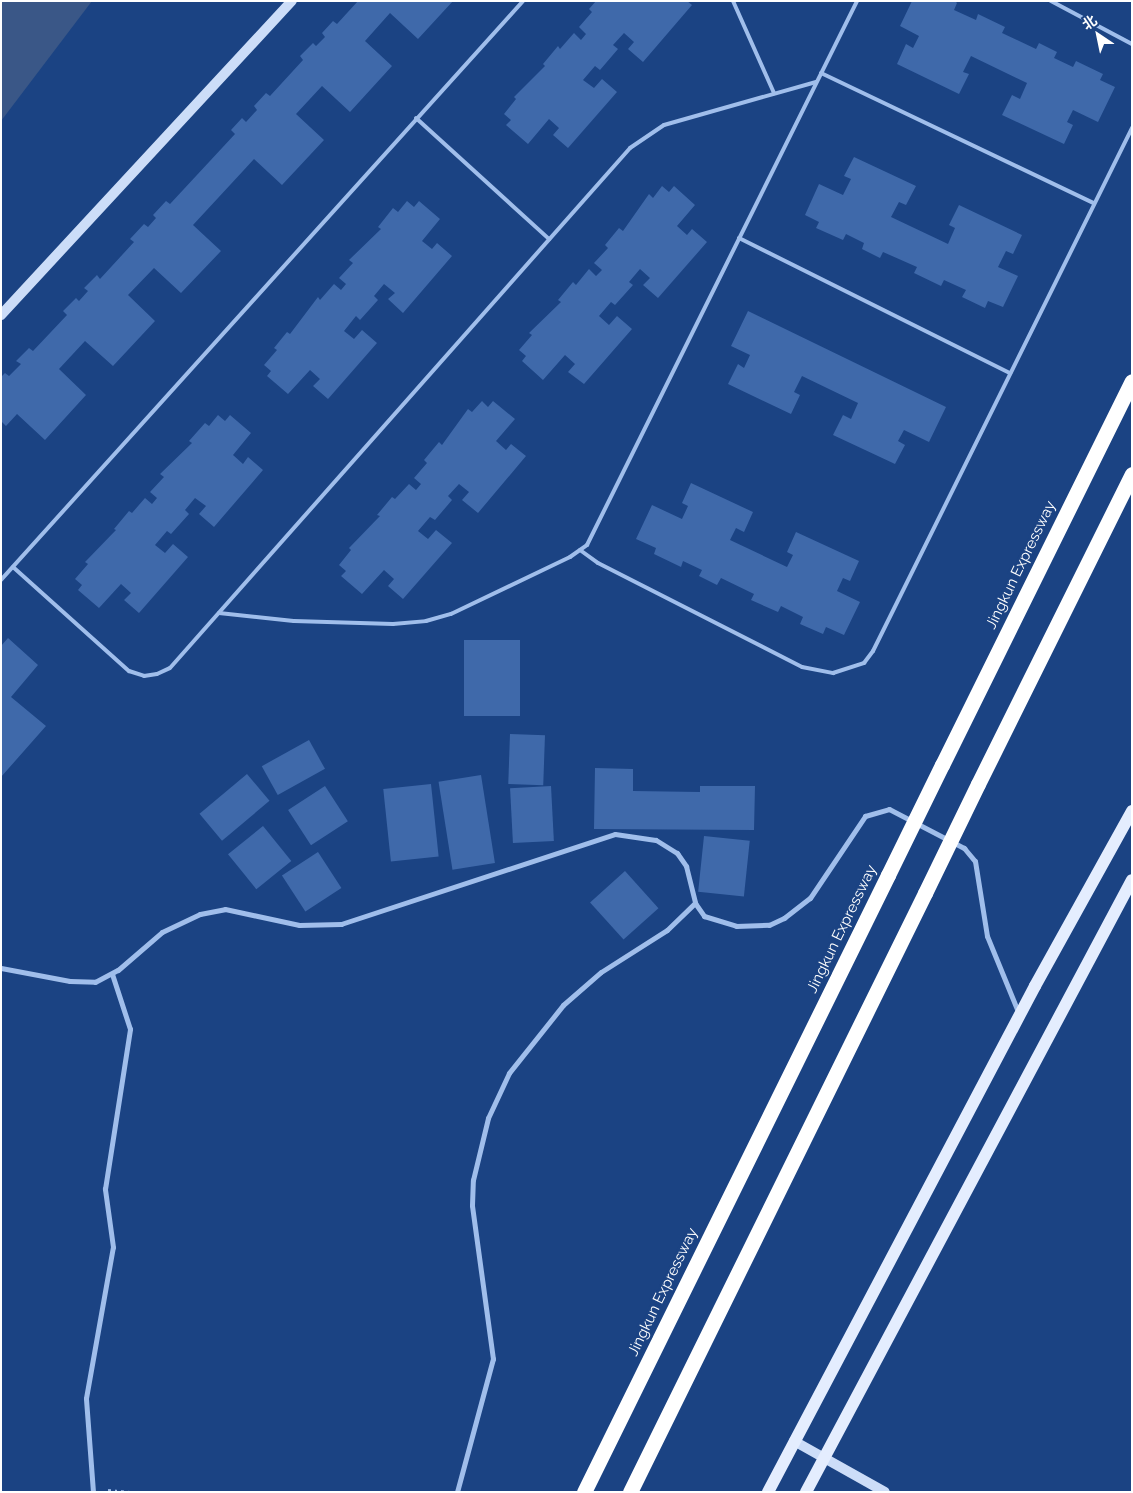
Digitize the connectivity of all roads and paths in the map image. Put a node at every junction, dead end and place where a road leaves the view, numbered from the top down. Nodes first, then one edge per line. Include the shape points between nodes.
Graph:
1 (292, 1) edge
2 (523, 1) edge
3 (734, 1) edge
4 (857, 1) edge
5 (1051, 1) edge
6 (1132, 44) edge
7 (821, 73) junction
8 (816, 82) junction
9 (774, 93) junction
10 (416, 118) junction
11 (1132, 128) edge
12 (1093, 204) junction
13 (739, 238) junction
14 (549, 239) junction
15 (1, 315) edge
16 (1010, 373) junction
17 (1132, 381) edge
18 (1132, 474) edge
19 (580, 550) junction
20 (13, 567) junction
21 (1, 580) edge
22 (219, 613) junction
23 (1132, 811) edge
24 (1132, 880) edge
25 (695, 902) junction
26 (1, 968) edge
27 (112, 974) junction
28 (1019, 1016) junction
29 (794, 1441) junction
30 (823, 1457) junction
31 (93, 1492) edge
32 (457, 1492) edge
33 (584, 1492) edge
34 (630, 1492) edge
35 (768, 1492) edge
36 (806, 1492) edge
37 (885, 1492) edge

1 - 15 street
2 - 10 lane
3 - 9 lane
4 - 7 lane
5 - 6 lane
7 - 8 lane
7 - 12 lane
8 - 9 lane
8 - 13 lane
9 - 14 lane via 664,125 643,138
10 - 14 lane
10 - 20 lane
11 - 12 lane
12 - 16 lane
13 - 16 lane
13 - 19 lane via 587,545
14 - 22 lane
16 - 19 lane via 874,650 864,663 849,670 833,673 802,668 598,563
17 - 33 highway, Jingkun Expressway, bridge
18 - 34 highway, bridge
19 - 22 lane via 451,614 426,621 392,624 294,622
20 - 21 lane
20 - 22 lane via 128,671 144,676 170,668
23 - 28 main road
24 - 30 main road
25 - 27 street via 686,866 677,853 656,840 615,834 342,924 299,925 224,909 200,914 162,932
25 - 28 street via 704,916 719,922 736,926 777,923 810,898 866,816 889,809 964,848 975,861 987,936
25 - 32 street via 666,930 601,972 563,1005 509,1073 488,1118 474,1180 472,1206 492,1359
26 - 27 street via 70,982 95,982
27 - 31 street via 130,1029 105,1189 113,1247 86,1407
28 - 29 main road
29 - 30 street
29 - 35 main road
30 - 36 main road
30 - 37 street

